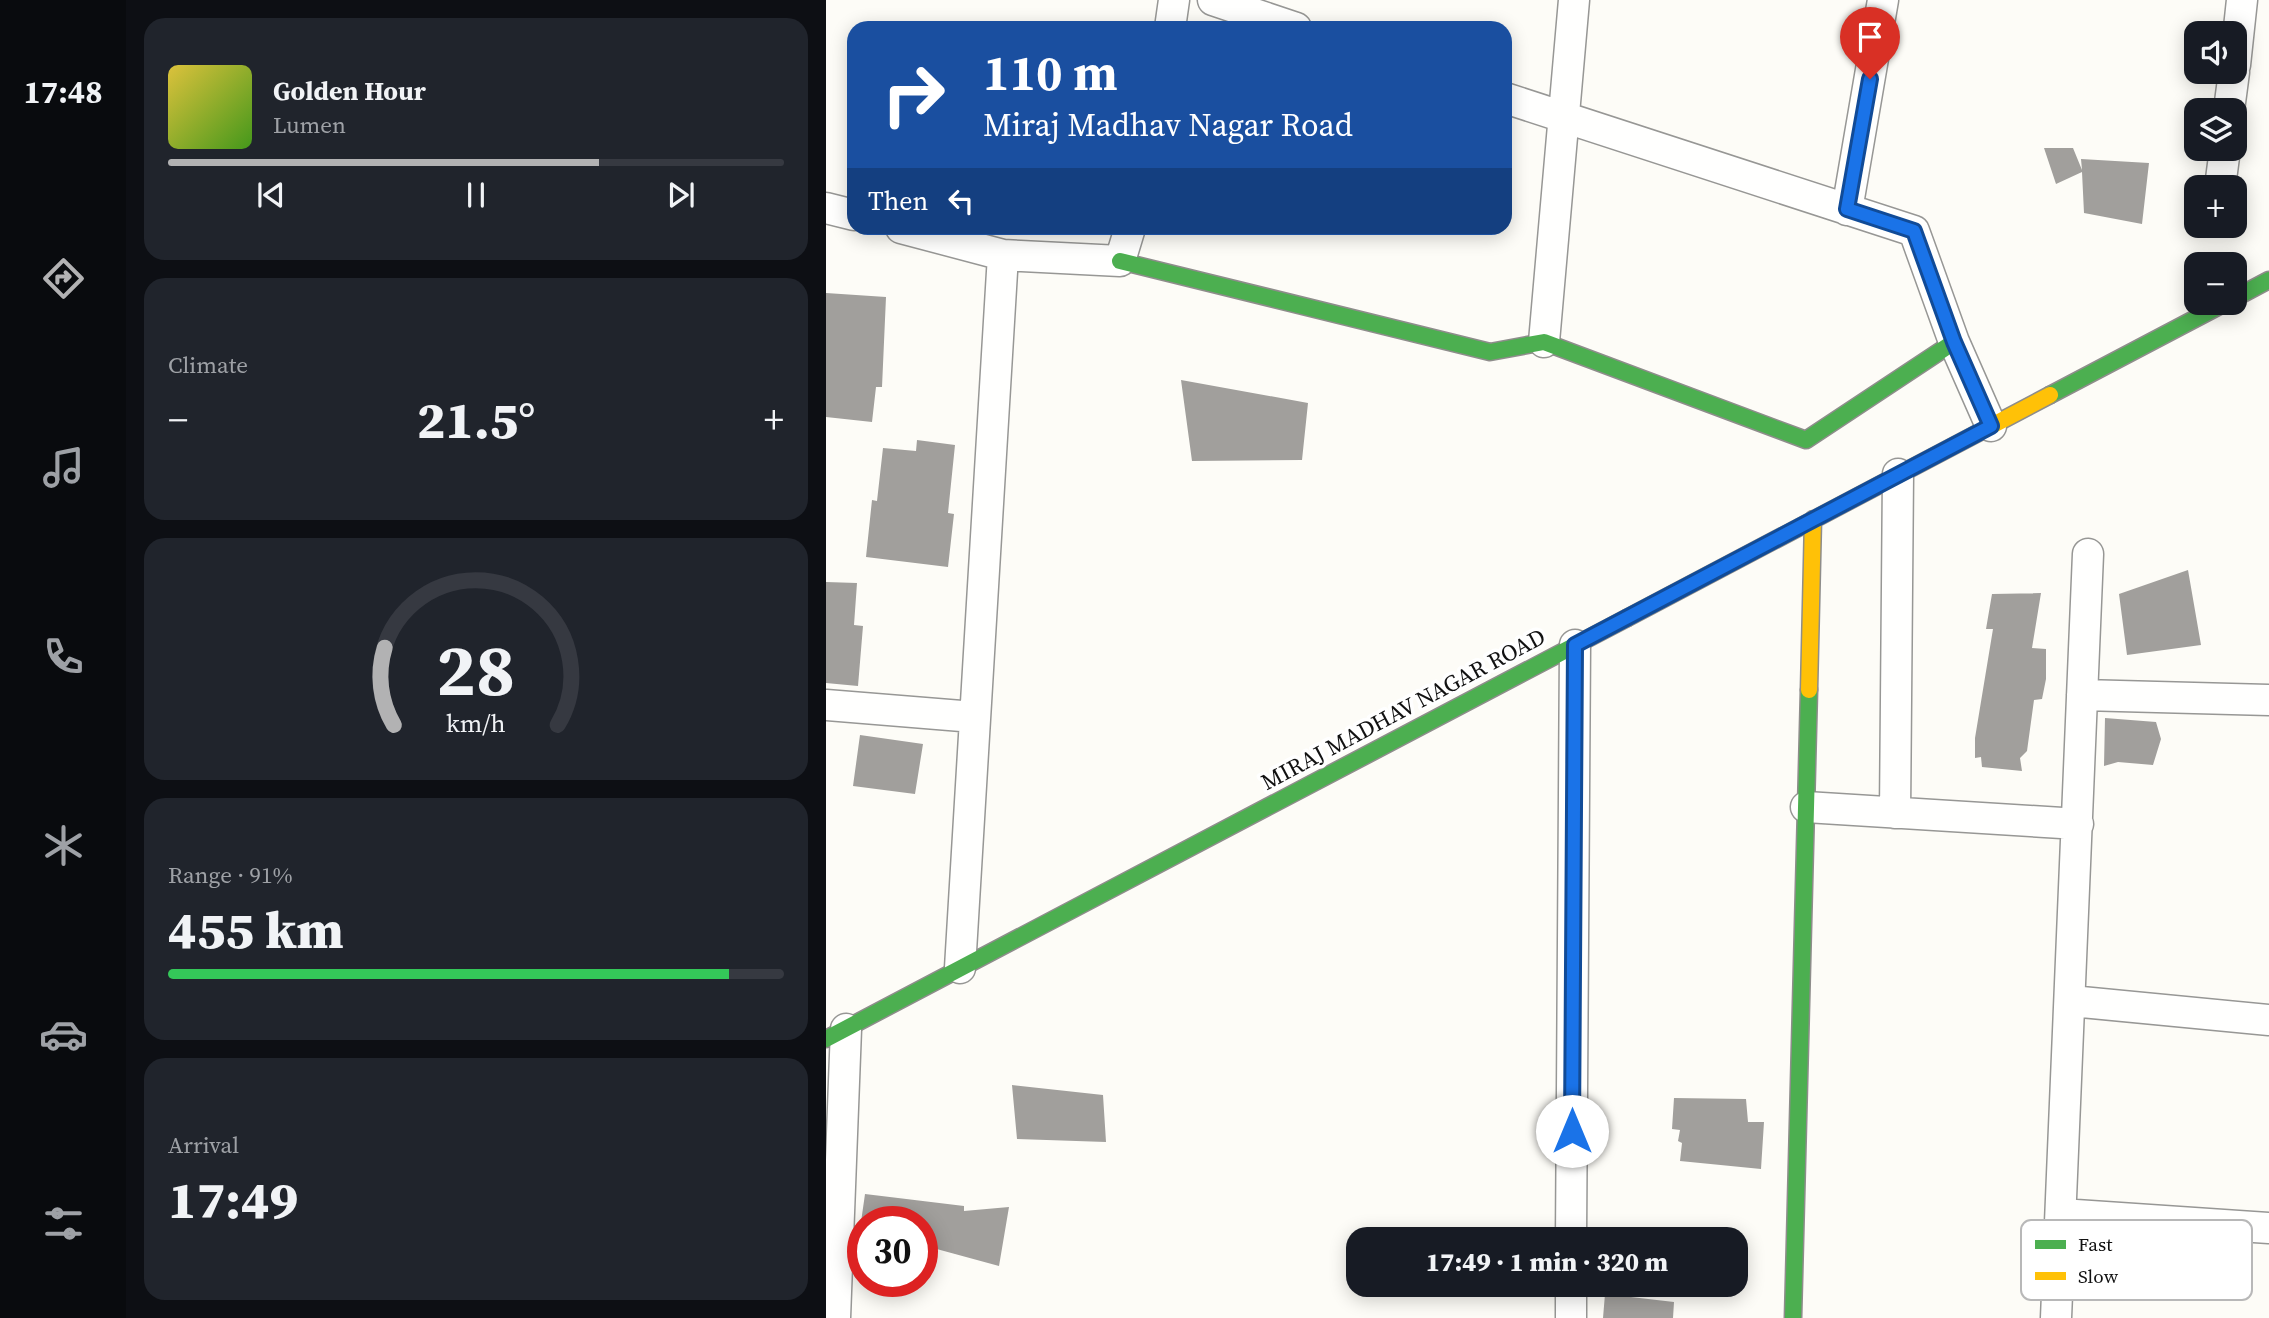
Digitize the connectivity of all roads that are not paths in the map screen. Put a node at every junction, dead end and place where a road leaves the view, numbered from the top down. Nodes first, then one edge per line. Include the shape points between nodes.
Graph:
1 (1174, 0) edge
2 (1213, 0) edge
3 (1574, 0) edge
4 (1883, 0) edge
5 (2242, 0) edge
6 (1171, 21) edge
7 (1275, 21) edge
8 (2240, 21) edge
9 (1512, 100) edge
10 (1564, 118) junction
11 (826, 208) edge
12 (1847, 209) junction
13 (847, 213) edge
14 (927, 235) edge
15 (1128, 235) edge
16 (1003, 255) junction
17 (1120, 261) junction
18 (2269, 280) edge
19 (2247, 292) edge
20 (2202, 315) edge
21 (1544, 342) junction
22 (1954, 342) junction
23 (1991, 426) junction
24 (1898, 474) junction
25 (1813, 519) junction
26 (2088, 554) dead end
27 (1575, 645) junction
28 (2082, 695) junction
29 (2269, 700) edge
30 (826, 705) edge
31 (974, 718) junction
32 (1806, 807) junction
33 (1895, 813) junction
34 (2078, 824) junction
35 (960, 968) junction
36 (2071, 1001) junction
37 (2269, 1020) edge
38 (836, 1034) edge
39 (2061, 1214) junction
40 (2061, 1220) edge
41 (2150, 1220) edge
42 (1571, 1227) edge
43 (1571, 1297) edge
44 (2057, 1300) edge
45 (835, 1318) edge
46 (1571, 1318) edge
47 (1793, 1318) edge
48 (2056, 1318) edge

1 - 6 street
2 - 7 street
3 - 10 street
4 - 12 street
5 - 8 street
9 - 10 street
10 - 12 street
10 - 21 street
11 - 13 street
12 - 22 street via 1914,231
14 - 16 street
15 - 17 street
16 - 17 street
16 - 31 street
17 - 21 street via 1490,352
18 - 19 street
20 - 23 street, MIRAJ MADHAV NAGAR ROAD
21 - 22 street via 1806,440
22 - 23 street
23 - 24 street, MIRAJ MADHAV NAGAR ROAD
24 - 25 street, MIRAJ MADHAV NAGAR ROAD
24 - 33 street
25 - 27 street, MIRAJ MADHAV NAGAR ROAD
25 - 32 street
26 - 28 street
27 - 35 street, MIRAJ MADHAV NAGAR ROAD
27 - 42 street
28 - 29 street
28 - 34 street
30 - 31 street
31 - 35 street
32 - 33 street
32 - 47 street
33 - 34 street
34 - 36 street
35 - 38 street, MIRAJ MADHAV NAGAR ROAD
36 - 37 street
36 - 39 street
38 - 45 street
39 - 40 street
39 - 41 street
43 - 46 street
44 - 48 street

